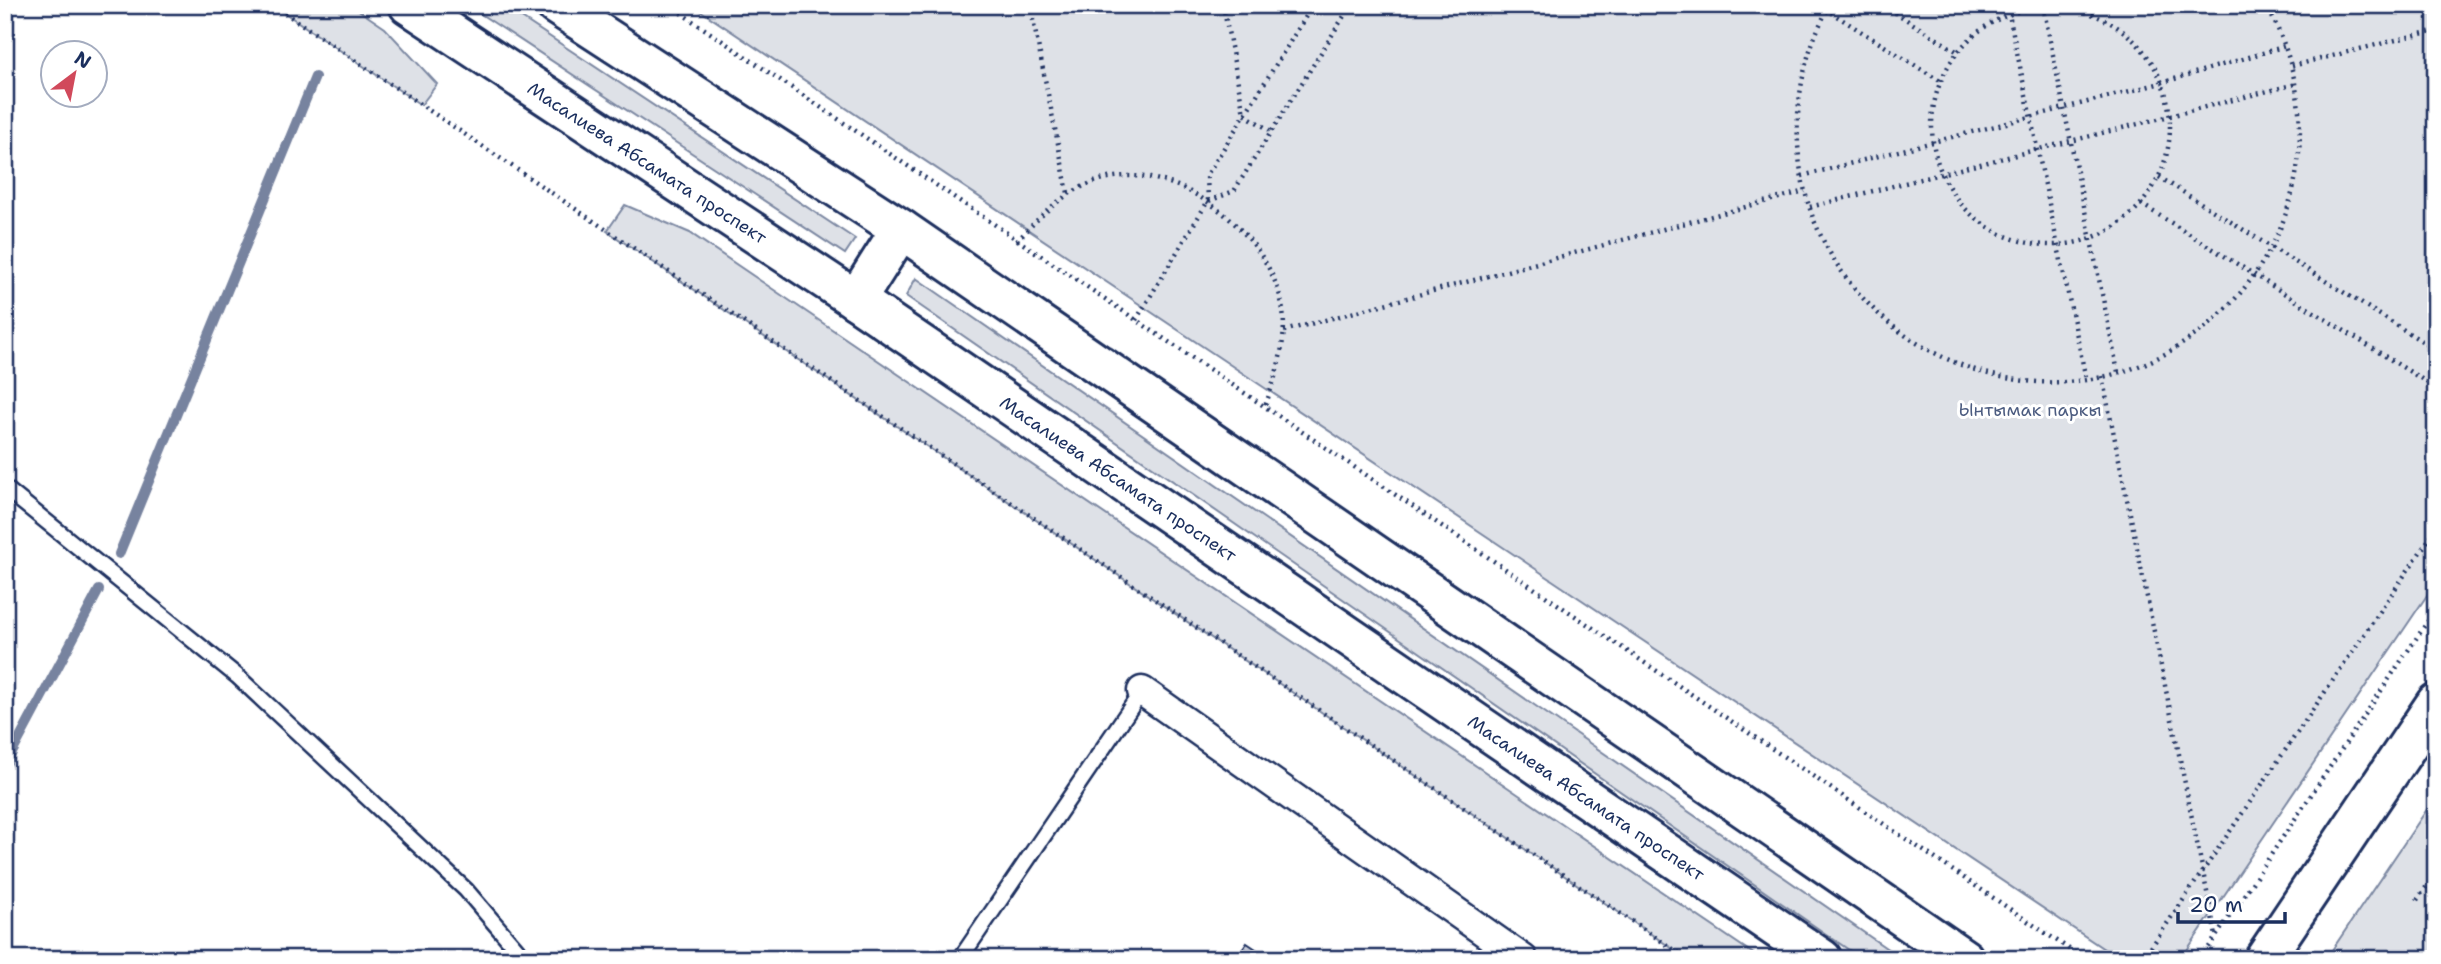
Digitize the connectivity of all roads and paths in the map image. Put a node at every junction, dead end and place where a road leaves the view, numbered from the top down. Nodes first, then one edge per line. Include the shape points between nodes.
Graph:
1 (273, 5) edge
2 (409, 5) edge
3 (556, 5) edge
4 (669, 5) edge
5 (1030, 5) edge
6 (1223, 5) edge
7 (1313, 5) edge
8 (1350, 5) edge
9 (1819, 5) edge
10 (1882, 5) edge
11 (2007, 5) edge
12 (2266, 5) edge
13 (2043, 6) edge
14 (1829, 8) edge
15 (2010, 15) junction
16 (2436, 30) edge
17 (2286, 46) junction
18 (1958, 52) junction
19 (2292, 66) junction
20 (1940, 80) junction
21 (2161, 83) junction
22 (2296, 83) junction
23 (2064, 108) junction
24 (1244, 114) junction
25 (2031, 116) junction
26 (2169, 116) junction
27 (1271, 132) junction
28 (2072, 140) junction
29 (1933, 142) junction
30 (2038, 149) junction
31 (1942, 173) junction
32 (1802, 176) junction
33 (2159, 177) junction
34 (1805, 191) junction
35 (1068, 193) junction
36 (1208, 201) junction
37 (2141, 204) junction
38 (1810, 208) junction
39 (901, 229) junction
40 (2091, 238) junction
41 (1017, 242) junction
42 (2058, 246) junction
43 (2273, 248) junction
44 (2255, 276) junction
45 (856, 300) junction
46 (1136, 320) junction
47 (1284, 331) junction
48 (2436, 350) edge
49 (2118, 372) junction
50 (2102, 376) junction
51 (2086, 379) junction
52 (2436, 388) edge
53 (1265, 406) junction
54 (5, 488) edge
55 (2436, 529) edge
56 (2436, 609) edge
57 (1142, 691) joint
58 (2436, 703) edge
59 (2203, 869) junction
60 (2436, 873) edge
61 (2417, 900) dead end
62 (2216, 936) junction
63 (525, 959) edge
64 (960, 959) edge
65 (1523, 959) edge
66 (1688, 959) edge
67 (1822, 959) edge
68 (1964, 959) edge
69 (2084, 959) edge
70 (2143, 959) edge
71 (2201, 959) edge
72 (2264, 959) edge

1 - 66 path
2 - 45 main road, Масалиева Абсамата проспект
3 - 39 main road
4 - 41 path
5 - 35 path
6 - 24 path
7 - 24 path
8 - 27 path
9 - 14 path
10 - 18 path
11 - 15 path
12 - 17 path
13 - 15 path
13 - 21 path via 2082,12 2110,24 2135,43
13 - 23 path
14 - 20 path
14 - 32 path via 1800,91 1797,133
15 - 18 path via 1980,31
15 - 25 path
16 - 19 path
17 - 19 path
17 - 21 path
18 - 20 path
19 - 22 path
20 - 29 path
21 - 23 path
21 - 26 path
22 - 26 path
22 - 43 path via 2298,169
23 - 25 path
23 - 28 path
24 - 27 path
24 - 36 path via 1207,175
25 - 29 path
25 - 30 path
26 - 28 path
26 - 33 path via 2166,157
27 - 36 path via 1234,191
28 - 30 path
28 - 40 path
29 - 31 path
29 - 32 path
30 - 31 path
30 - 42 path
31 - 38 path
31 - 42 path via 1954,196 1984,225 2023,242
32 - 34 path
33 - 37 path
33 - 43 path
34 - 38 path
34 - 47 path
35 - 36 path via 1099,180 1150,178
35 - 41 path
36 - 46 path
36 - 47 path via 1237,224 1266,264 1278,289
37 - 40 path via 2120,224
37 - 44 path
38 - 51 path via 1843,275 1877,313 1916,344 1986,374 2035,382
39 - 45 main road
39 - 68 main road
40 - 42 path
40 - 49 path
41 - 46 path
42 - 51 path
43 - 44 path
43 - 48 path
44 - 49 path via 2238,298 2195,335 2171,351
44 - 52 path
45 - 67 main road, Масалиева Абсамата проспект
46 - 53 path
47 - 53 path
49 - 50 path
50 - 51 path
50 - 59 path
53 - 69 path
54 - 63 lane via 236,676 466,890
55 - 59 path
56 - 62 path
57 - 64 lane
57 - 65 street
58 - 72 main road
59 - 62 path
59 - 70 path
60 - 61 path
62 - 71 path

